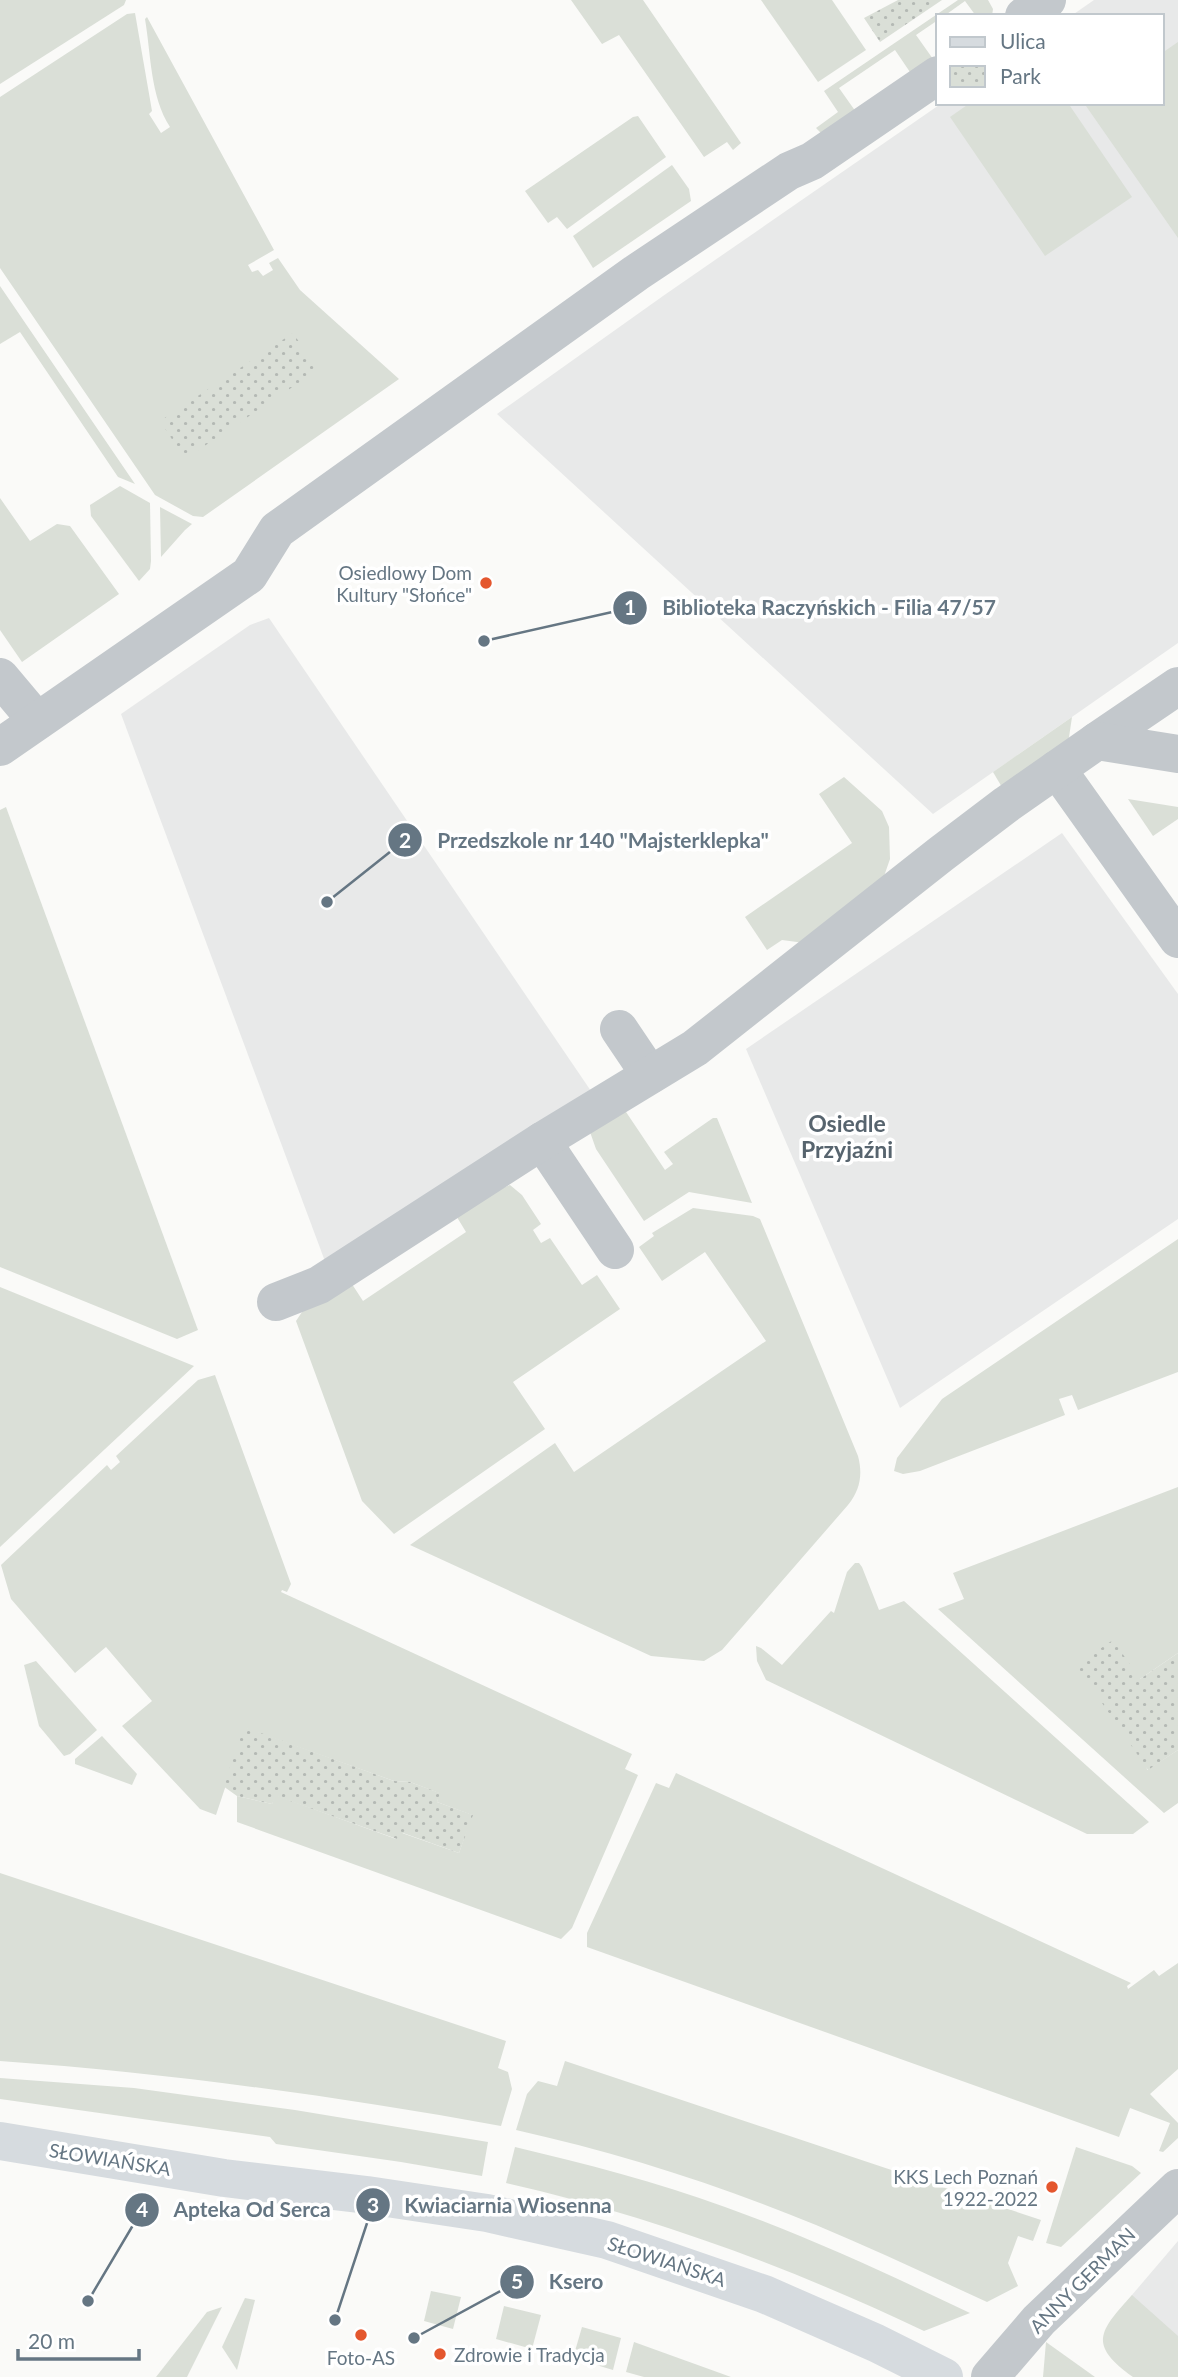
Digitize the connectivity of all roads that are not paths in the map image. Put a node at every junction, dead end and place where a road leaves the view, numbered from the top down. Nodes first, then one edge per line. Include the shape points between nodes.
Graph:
1 (1047, 0) edge
2 (1027, 14) edge
3 (936, 76) edge
4 (0, 677) edge
5 (1178, 686) edge
6 (37, 721) junction
7 (1097, 741) junction
8 (0, 747) edge
9 (1178, 754) edge
10 (1057, 769) junction
11 (1178, 939) edge
12 (619, 1029) dead end
13 (650, 1075) junction
14 (542, 1141) junction
15 (615, 1250) dead end
16 (276, 1302) dead end
17 (0, 2141) edge
18 (1178, 2188) edge
19 (944, 2377) edge
20 (990, 2377) edge

1 - 2 street
3 - 6 street via 636,273 278,530 248,575
4 - 6 street
5 - 7 street
6 - 8 street
7 - 9 street
7 - 10 street
10 - 11 street
10 - 13 street via 695,1048
12 - 13 street
13 - 14 street
14 - 15 street
14 - 16 street via 319,1285
17 - 19 street, SŁOWIAŃSKA via 223,2178 486,2213 607,2240 764,2294
18 - 20 street, ANNY GERMAN via 1040,2320

